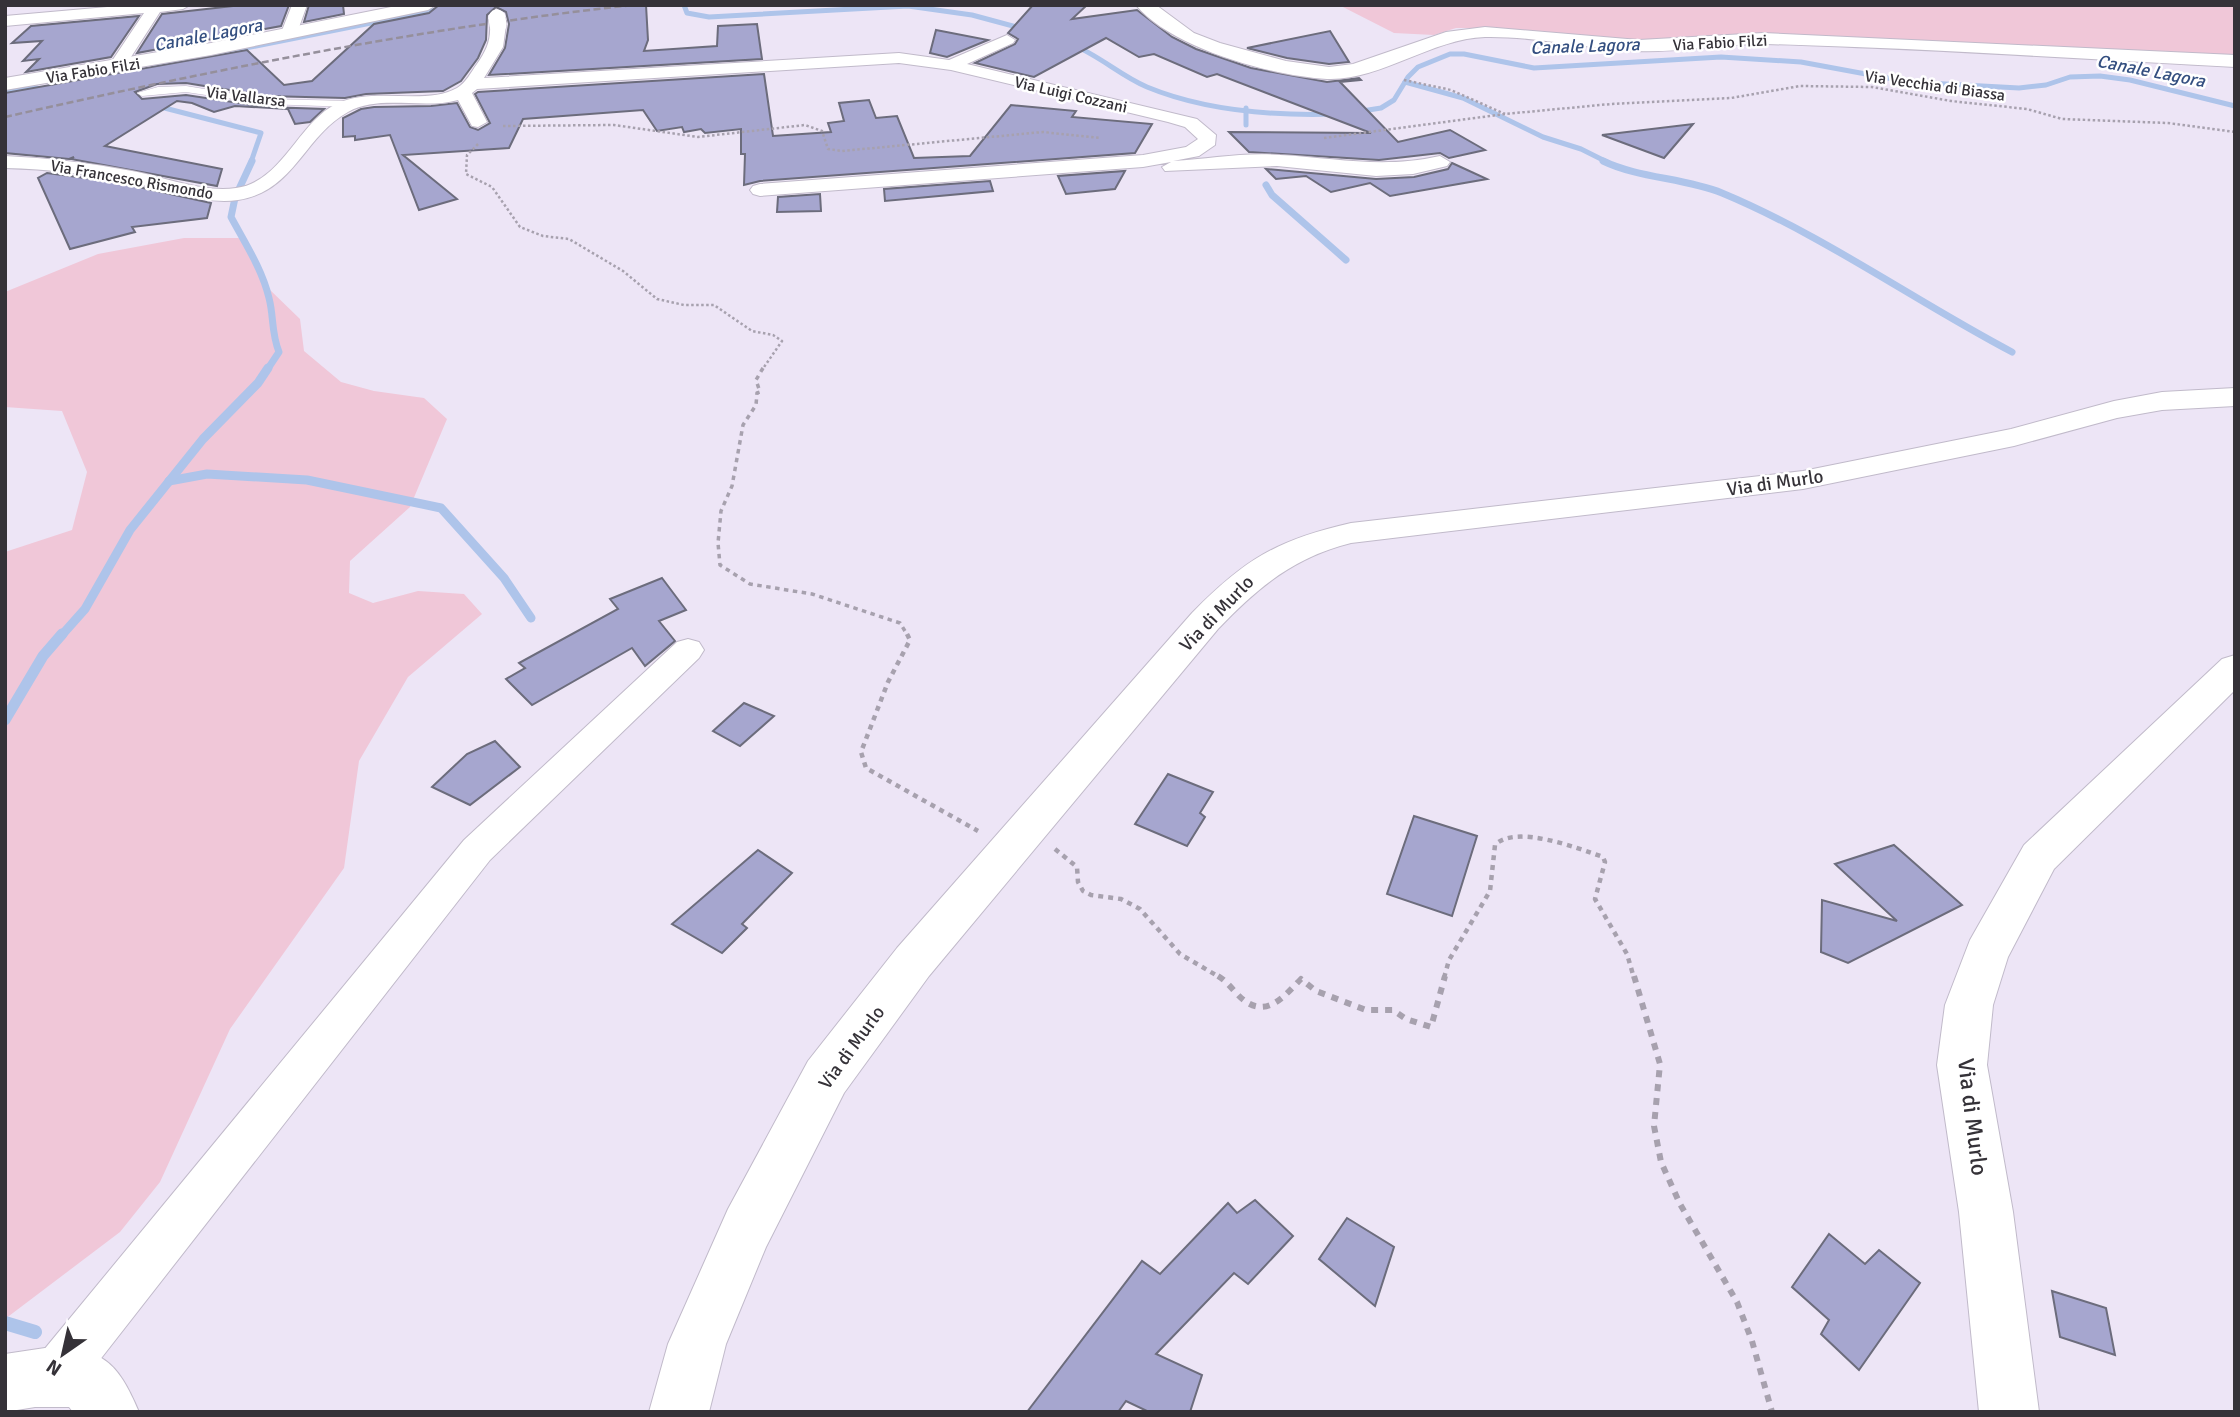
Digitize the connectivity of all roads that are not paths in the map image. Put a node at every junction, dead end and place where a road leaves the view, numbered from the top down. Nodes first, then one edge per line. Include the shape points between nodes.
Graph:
1 (41, 5) edge
2 (183, 5) edge
3 (300, 5) edge
4 (428, 5) edge
5 (1144, 5) edge
6 (156, 6) edge
7 (496, 16) edge
8 (24, 19) junction
9 (5, 21) edge
10 (289, 33) junction
11 (5, 39) edge
12 (1007, 40) dead end
13 (2235, 61) edge
14 (951, 65) junction
15 (116, 67) junction
16 (597, 76) junction
17 (5, 84) edge
18 (467, 88) junction
19 (142, 93) dead end
20 (588, 95) dead end
21 (351, 104) junction
22 (478, 122) road end
23 (1143, 161) junction
24 (5, 162) edge
25 (1440, 162) dead end
26 (760, 190) dead end
27 (2235, 397) edge
28 (688, 650) dead end
29 (2235, 668) edge
30 (30, 1380) edge
31 (109, 1412) edge
32 (679, 1412) edge
33 (2009, 1412) edge

1 - 8 street
2 - 6 street
3 - 10 street
4 - 10 street, Via Fabio Filzi
5 - 13 street, Via Fabio Filzi via 1188,37 1213,47 1286,67 1329,73 1356,69 1452,36 1485,32 1639,46 1763,38
6 - 8 street
6 - 15 street
7 - 18 street via 500,43
8 - 9 street
8 - 11 street
10 - 15 street, Via Fabio Filzi
12 - 14 street
14 - 16 street, Via Luigi Cozzani via 899,58
14 - 23 street, Via Luigi Cozzani via 1191,123 1207,135 1208,141 1192,152
15 - 17 street, Via Fabio Filzi
16 - 18 street, Via Luigi Cozzani
16 - 20 street
18 - 21 street, Via Francesco Rismondo via 447,96
18 - 22 street
19 - 21 lane, Via Vallarsa via 171,87 253,100
21 - 24 street, Via Francesco Rismondo via 321,122 269,184 244,193 216,193 79,166
23 - 25 street via 1167,168 1277,160 1376,170
23 - 26 street, Via Luigi Cozzani
27 - 32 street, Via di Murlo via 2162,401 2114,410 2014,437 1803,480 1351,533 1310,542 1276,558 1236,589 1027,830 914,962 826,1077 747,1228 698,1344
28 - 30 street via 477,850
29 - 33 street, Via di Murlo via 2039,857 1986,954 1969,1005 1962,1065 1986,1212
30 - 31 street via 86,1379

